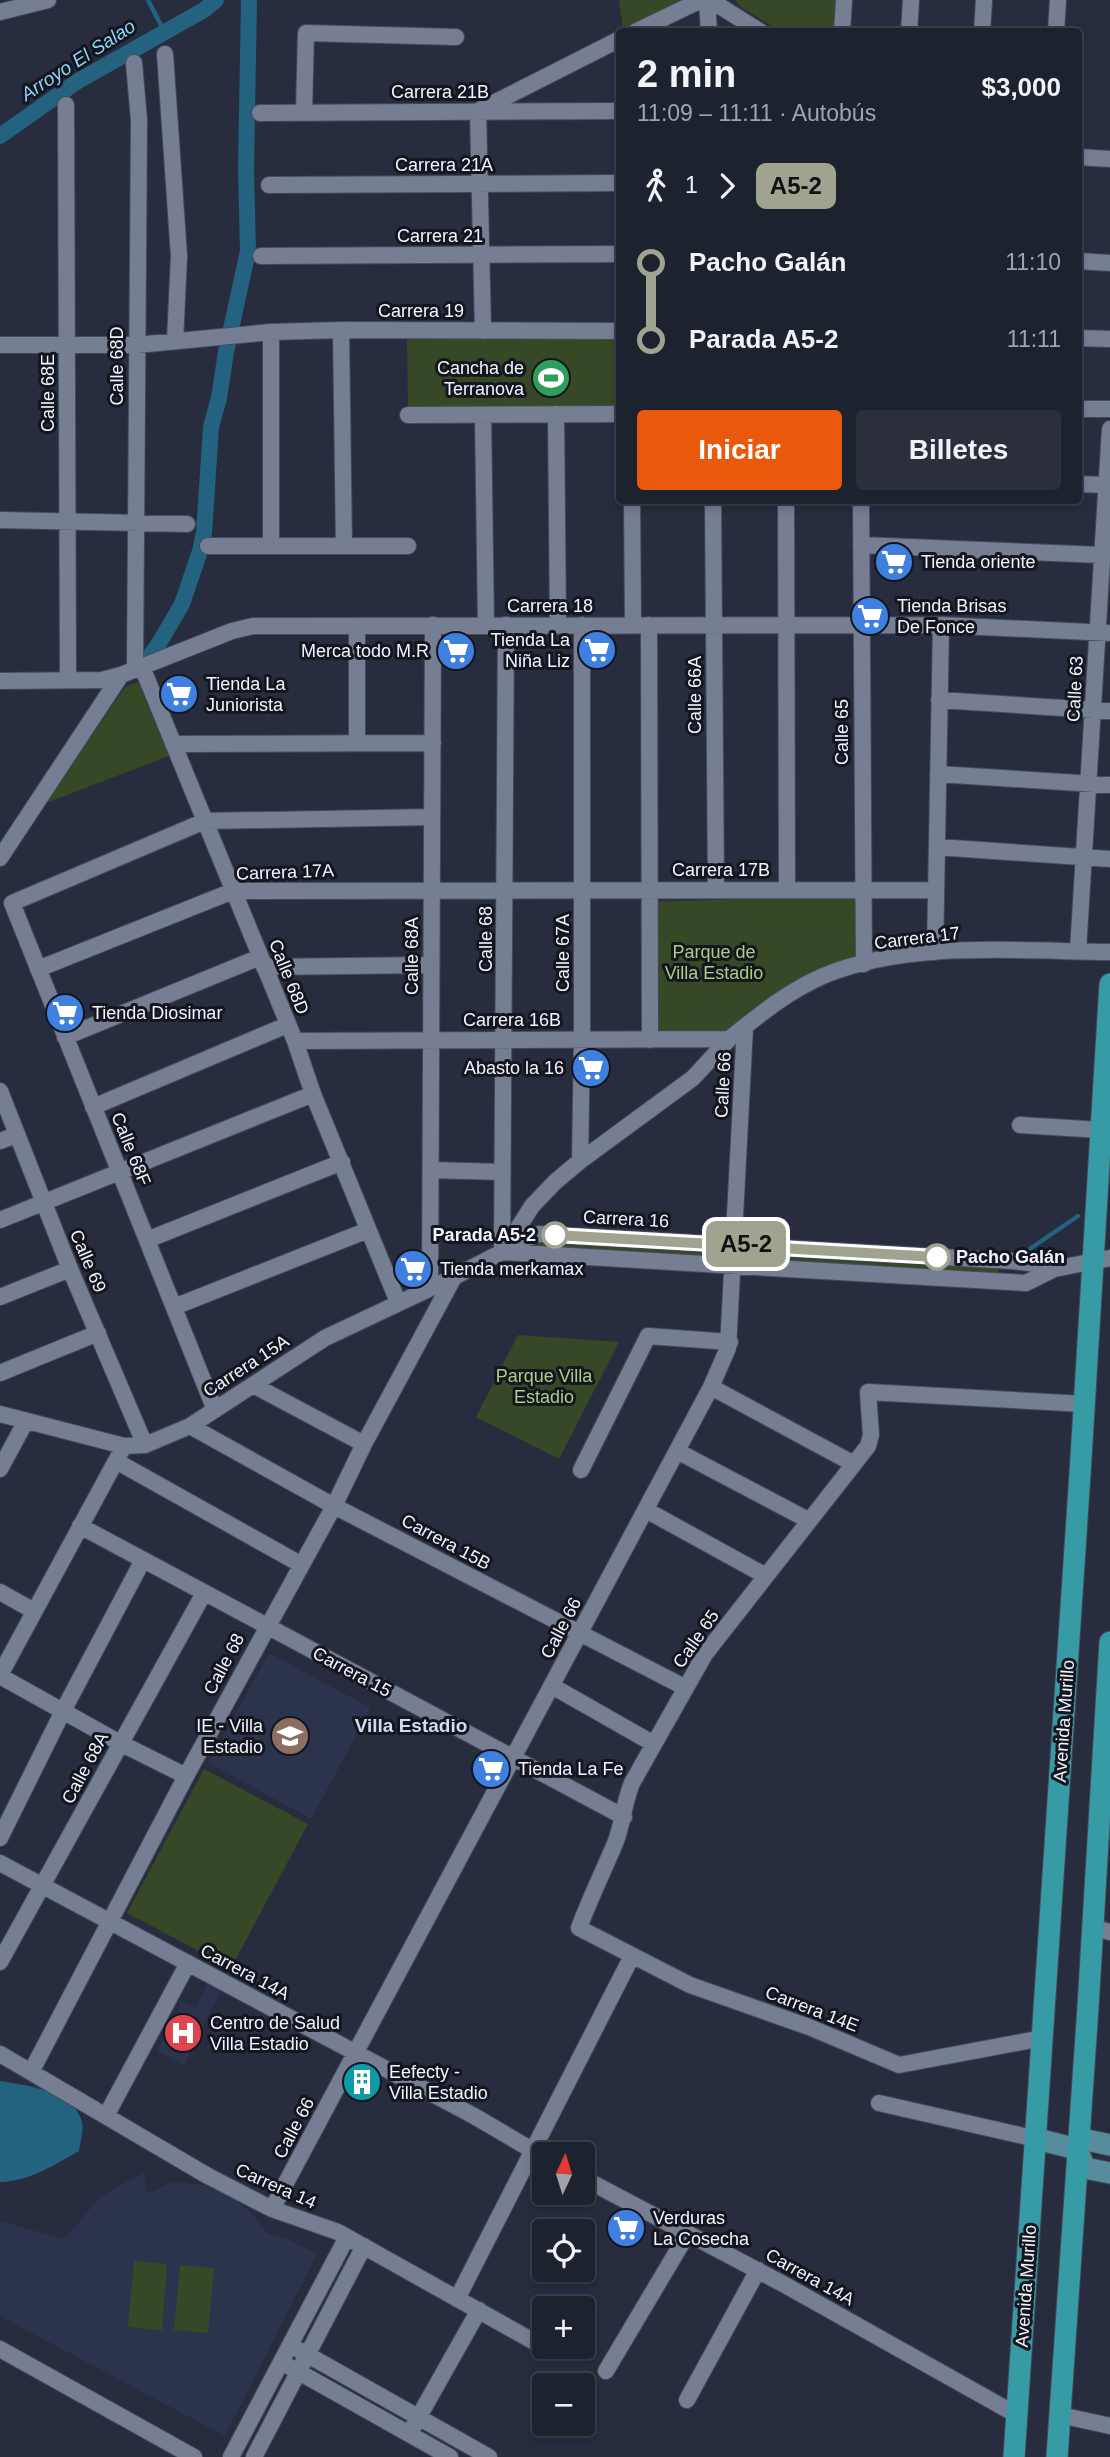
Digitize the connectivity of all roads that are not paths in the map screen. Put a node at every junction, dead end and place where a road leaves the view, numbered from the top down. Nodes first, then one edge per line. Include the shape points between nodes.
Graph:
1 (48, 0) edge
2 (701, 0) edge
3 (708, 0) edge
4 (844, 0) edge
5 (911, 0) edge
6 (984, 0) edge
7 (1058, 0) edge
8 (0, 12) edge
9 (643, 28) edge
10 (709, 28) edge
11 (754, 28) edge
12 (842, 28) edge
13 (909, 28) edge
14 (982, 28) edge
15 (1056, 28) edge
16 (456, 37) dead end
17 (616, 41) edge
18 (165, 54) dead end
19 (134, 64) dead end
20 (66, 106) dead end
21 (304, 111) junction
22 (478, 111) junction
23 (616, 111) edge
24 (260, 113) dead end
25 (1082, 157) edge
26 (1110, 159) edge
27 (616, 183) edge
28 (481, 184) junction
29 (270, 185) dead end
30 (616, 254) edge
31 (482, 255) junction
32 (261, 256) dead end
33 (1082, 261) edge
34 (1110, 263) edge
35 (341, 330) junction
36 (483, 331) junction
37 (616, 331) edge
38 (271, 332) junction
39 (1082, 338) edge
40 (1110, 339) edge
41 (175, 341) junction
42 (0, 345) edge
43 (67, 345) junction
44 (137, 345) junction
45 (1082, 409) edge
46 (1110, 409) edge
47 (556, 414) junction
48 (616, 414) edge
49 (408, 415) dead end
50 (483, 415) junction
51 (1110, 429) edge
52 (1082, 484) edge
53 (1107, 485) junction
54 (632, 504) edge
55 (713, 504) edge
56 (786, 504) edge
57 (861, 504) edge
58 (67, 519) junction
59 (0, 520) edge
60 (136, 522) junction
61 (187, 524) dead end
62 (271, 545) junction
63 (861, 545) junction
64 (208, 546) dead end
65 (344, 546) junction
66 (408, 546) dead end
67 (1102, 555) junction
68 (433, 625) junction
69 (486, 625) junction
70 (506, 625) junction
71 (558, 625) junction
72 (582, 625) junction
73 (641, 625) junction
74 (714, 625) junction
75 (787, 625) junction
76 (861, 625) junction
77 (941, 625) junction
78 (357, 626) junction
79 (1104, 633) edge
80 (133, 670) junction
81 (68, 680) junction
82 (0, 681) edge
83 (939, 701) junction
84 (1093, 710) junction
85 (1110, 711) edge
86 (357, 743) junction
87 (433, 743) junction
88 (173, 744) junction
89 (938, 774) junction
90 (1088, 783) junction
91 (1110, 785) edge
92 (432, 817) junction
93 (205, 821) junction
94 (937, 847) junction
95 (0, 858) edge
96 (1084, 858) junction
97 (1110, 859) edge
98 (432, 889) junction
99 (505, 889) junction
100 (582, 889) junction
101 (650, 889) junction
102 (716, 889) junction
103 (787, 889) junction
104 (863, 890) junction
105 (936, 890) junction
106 (233, 891) junction
107 (1078, 951) junction
108 (935, 952) junction
109 (1110, 952) edge
110 (262, 962) junction
111 (864, 964) junction
112 (432, 965) junction
113 (38, 969) junction
114 (1110, 984) edge
115 (287, 1025) junction
116 (746, 1027) junction
117 (65, 1037) junction
118 (729, 1039) junction
119 (431, 1040) junction
120 (505, 1040) junction
121 (582, 1040) junction
122 (650, 1040) junction
123 (295, 1041) junction
124 (0, 1091) edge
125 (313, 1094) junction
126 (93, 1107) junction
127 (1020, 1125) dead end
128 (1101, 1130) junction
129 (16, 1135) junction
130 (0, 1141) edge
131 (580, 1161) junction
132 (342, 1162) junction
133 (431, 1171) junction
134 (120, 1172) junction
135 (502, 1172) junction
136 (44, 1203) junction
137 (0, 1220) edge
138 (368, 1230) junction
139 (147, 1240) junction
140 (735, 1244) junction
141 (502, 1252) junction
142 (1102, 1260) edge
143 (733, 1265) junction
144 (70, 1269) junction
145 (1054, 1269) junction
146 (454, 1277) junction
147 (430, 1287) junction
148 (0, 1297) edge
149 (398, 1302) junction
150 (174, 1307) junction
151 (98, 1333) junction
152 (730, 1342) junction
153 (0, 1373) edge
154 (253, 1385) junction
155 (711, 1387) junction
156 (1084, 1404) junction
157 (215, 1410) junction
158 (0, 1414) edge
159 (26, 1421) junction
160 (190, 1426) junction
161 (364, 1444) junction
162 (145, 1445) junction
163 (677, 1451) junction
164 (120, 1454) junction
165 (854, 1464) junction
166 (0, 1469) edge
167 (581, 1469) dead end
168 (334, 1506) junction
169 (646, 1510) junction
170 (808, 1520) junction
171 (80, 1526) junction
172 (143, 1560) junction
173 (300, 1564) junction
174 (766, 1576) junction
175 (0, 1592) edge
176 (204, 1593) junction
177 (34, 1611) junction
178 (266, 1627) junction
179 (581, 1632) junction
180 (1110, 1642) edge
181 (0, 1675) edge
182 (552, 1686) junction
183 (1108, 1687) edge
184 (686, 1688) junction
185 (63, 1711) junction
186 (120, 1743) junction
187 (654, 1744) junction
188 (513, 1758) junction
189 (186, 1776) junction
190 (624, 1816) junction
191 (0, 1838) edge
192 (0, 1863) edge
193 (43, 1887) junction
194 (109, 1923) junction
195 (579, 1928) joint
196 (1101, 1929) edge
197 (632, 1956) junction
198 (0, 1962) edge
199 (188, 1963) junction
200 (1043, 2038) junction
201 (356, 2053) junction
202 (0, 2054) edge
203 (31, 2072) junction
204 (879, 2103) dead end
205 (106, 2116) junction
206 (1037, 2139) junction
207 (543, 2142) edge
208 (1110, 2145) edge
209 (532, 2150) edge
210 (1077, 2150) junction
211 (532, 2164) edge
212 (1110, 2173) edge
213 (595, 2184) edge
214 (272, 2208) junction
215 (688, 2232) junction
216 (347, 2237) junction
217 (364, 2246) junction
218 (758, 2270) junction
219 (457, 2299) junction
220 (479, 2311) junction
221 (532, 2341) edge
222 (290, 2346) junction
223 (0, 2348) edge
224 (306, 2354) junction
225 (281, 2363) junction
226 (297, 2371) junction
227 (606, 2371) dead end
228 (687, 2400) dead end
229 (1017, 2415) junction
230 (1060, 2415) junction
231 (419, 2418) junction
232 (1110, 2426) edge
233 (409, 2434) junction
234 (194, 2457) edge
235 (231, 2457) edge
236 (254, 2457) edge
237 (450, 2457) edge
238 (489, 2457) edge
239 (1014, 2457) edge
240 (1057, 2457) edge

1 - 8 street
2 - 9 street
3 - 10 street
3 - 11 street
4 - 12 street
5 - 13 street
6 - 14 street
7 - 15 street
16 - 21 street via 306,33
17 - 22 street
18 - 41 street via 179,256
19 - 44 street, Calle 68D via 139,120
20 - 43 street, Calle 68E
21 - 22 street, Carrera 21B
21 - 24 street, Carrera 21B
22 - 23 street, Carrera 21B
22 - 28 street
25 - 26 street
27 - 28 street, Carrera 21A
28 - 29 street, Carrera 21A
28 - 31 street
30 - 31 street, Carrera 21
31 - 32 street, Carrera 21
31 - 36 street
33 - 34 street
35 - 36 street, Carrera 19
35 - 38 street, Carrera 19
35 - 65 street
36 - 37 street, Carrera 19
38 - 41 street, Carrera 19
38 - 62 street
39 - 40 street
41 - 44 street, Carrera 19
42 - 43 street, Carrera 19
43 - 44 street, Carrera 19
43 - 58 street, Calle 68E
44 - 60 street, Calle 68D
45 - 46 street
47 - 48 street
47 - 50 street
47 - 71 street
49 - 50 street
50 - 69 street
51 - 53 street, Calle 63
52 - 53 street
53 - 67 street, Calle 63
54 - 73 street
55 - 74 street, Calle 66A
56 - 75 street
57 - 63 street, Calle 65
58 - 59 street
58 - 60 street
58 - 81 street, Calle 68E
60 - 61 street
60 - 80 street, Calle 68D
62 - 64 street
62 - 65 street
63 - 67 street
63 - 76 street, Calle 65
65 - 66 street
67 - 79 street, Calle 63
68 - 69 street, Carrera 18
68 - 78 street, Carrera 18
68 - 87 street, Calle 68A
69 - 70 street, Carrera 18
70 - 71 street, Carrera 18
70 - 99 street, Calle 68
71 - 72 street, Carrera 18
72 - 73 street, Carrera 18
72 - 100 street, Calle 67A
73 - 74 street, Carrera 18
73 - 101 street
74 - 75 street, Carrera 18
74 - 102 street, Calle 66A
75 - 76 street, Carrera 18
75 - 103 street
76 - 77 street, Carrera 18
76 - 104 street, Calle 65
77 - 79 street, Carrera 18
77 - 83 street
78 - 80 street, Carrera 18 via 253,626
78 - 86 street
79 - 84 street, Calle 63
80 - 81 street, Carrera 18 via 102,680
80 - 88 street, Calle 68D
80 - 95 street
81 - 82 street, Carrera 18
83 - 84 street
83 - 89 street
84 - 85 street
84 - 90 street, Calle 63
86 - 87 street
86 - 88 street
87 - 92 street, Calle 68A
88 - 93 street, Calle 68D
89 - 90 street
89 - 94 street
90 - 91 street
90 - 96 street, Calle 63
92 - 93 street
92 - 98 street, Calle 68A
93 - 106 street, Calle 68D
93 - 113 street, Calle 68F via 12,903
94 - 96 street
94 - 105 street
96 - 97 street
96 - 107 street, Calle 63
98 - 99 street, Carrera 17A
98 - 106 street, Carrera 17A
98 - 112 street, Calle 68A
99 - 100 street, Carrera 17B
99 - 120 street, Calle 68
100 - 101 street, Carrera 17B
100 - 121 street, Calle 67A
101 - 102 street, Carrera 17B
101 - 122 street
102 - 103 street, Carrera 17B
103 - 104 street, Carrera 17B
104 - 105 street, Carrera 17B
104 - 111 street, Calle 65
105 - 108 street
106 - 110 street, Calle 68D
106 - 113 street, Carrera 17A
107 - 108 street, Carrera 17
107 - 109 street, Carrera 17
108 - 111 street, Carrera 17
110 - 112 street
110 - 115 street, Calle 68D
110 - 117 street
111 - 116 street, Carrera 17 via 823,976 783,998
112 - 119 street, Calle 68A
113 - 117 street, Calle 68F
114 - 128 main road, Avenida Murillo
115 - 123 street, Calle 68D
115 - 126 street
116 - 118 street
116 - 140 street, Calle 66
117 - 126 street, Calle 68F
118 - 122 street, Carrera 16B
118 - 131 street via 693,1078
119 - 120 street, Carrera 16B
119 - 123 street, Carrera 16B
119 - 133 street, Calle 68A
120 - 121 street, Carrera 16B
120 - 135 street, Calle 68
121 - 122 street, Carrera 16B
121 - 131 street, Calle 67A
123 - 125 street, Calle 68D
124 - 129 street, Calle 69
125 - 132 street, Calle 68D
125 - 134 street
126 - 134 street, Calle 68F
127 - 128 street
128 - 142 main road, Avenida Murillo
129 - 130 street
129 - 136 street, Calle 69
131 - 141 street via 532,1206
132 - 138 street, Calle 68D
132 - 139 street
133 - 135 street
133 - 147 street, Calle 68A
134 - 136 street
134 - 139 street, Calle 68F
135 - 141 street, Calle 68
136 - 137 street
136 - 144 street, Calle 69
138 - 149 street, Calle 68D
138 - 150 street
139 - 150 street, Calle 68F
140 - 141 street, Carrera 16 via 538,1234
140 - 143 street, Calle 66
140 - 145 street, Carrera 16 via 1029,1263
141 - 143 street, Carrera 16
141 - 146 street, Carrera 15A
142 - 145 street, Carrera 16
142 - 156 main road, Avenida Murillo
143 - 145 street, Carrera 16 via 1026,1283
143 - 152 street, Calle 66
144 - 148 street
144 - 151 street, Calle 69
146 - 147 street, Carrera 15A
146 - 161 street, Calle 68
147 - 149 street, Carrera 15A
149 - 154 street, Carrera 15A via 326,1338
150 - 157 street, Calle 68F
151 - 153 street
151 - 162 street, Calle 69
152 - 155 street, Calle 66
152 - 167 street via 649,1336
154 - 157 street, Carrera 15A
154 - 161 street
155 - 163 street, Calle 66
155 - 165 street
156 - 165 street, Calle 65 via 868,1392 871,1435
156 - 200 main road, Avenida Murillo
157 - 160 street, Carrera 15A
158 - 159 street, Carrera 15A
159 - 164 street, Carrera 15A
159 - 166 street
160 - 162 street, Carrera 15A
160 - 168 street, Carrera 15B
161 - 168 street, Calle 68
162 - 164 street, Carrera 15A
163 - 169 street, Calle 66
163 - 170 street
164 - 171 street
164 - 173 street, Carrera 15A
165 - 170 street, Calle 65
168 - 173 street, Calle 68
168 - 179 street, Carrera 15B
169 - 174 street
169 - 179 street, Calle 66
170 - 174 street, Calle 65
171 - 172 street, Carrera 15
171 - 177 street
172 - 176 street, Carrera 15
172 - 185 street
173 - 178 street, Calle 68
174 - 184 street, Calle 65 via 705,1654
175 - 177 street
176 - 178 street, Carrera 15
176 - 186 street, Calle 68A
177 - 181 street
178 - 188 street, Carrera 15
178 - 189 street, Calle 68
179 - 182 street, Calle 66
179 - 184 street, Carrera 15B
180 - 183 main road
181 - 185 street
182 - 187 street
182 - 188 street, Calle 66
183 - 196 main road
184 - 187 street, Calle 65
185 - 186 street
185 - 191 street
186 - 189 street
186 - 193 street, Calle 68A
187 - 190 street, Calle 65 via 627,1795
188 - 190 street, Carrera 15
188 - 201 street, Calle 66
189 - 194 street, Calle 68
190 - 195 street, Calle 65
192 - 193 street, Carrera 14A
193 - 194 street, Carrera 14A
193 - 198 street, Calle 68A
194 - 199 street, Carrera 14A
194 - 203 street, Calle 68
195 - 197 street, Carrera 14E
196 - 210 main road
197 - 200 street, Carrera 14E via 690,1985 899,2065
197 - 207 street
199 - 201 street, Carrera 14A
199 - 205 street
200 - 206 main road, Avenida Murillo
201 - 209 street, Carrera 14A
201 - 214 street, Calle 66
202 - 203 street, Carrera 14
203 - 205 street, Carrera 14
204 - 206 street
205 - 214 street, Carrera 14
206 - 210 main road
206 - 229 main road, Avenida Murillo
208 - 210 main road via 1087,2140
210 - 212 main road via 1084,2168
210 - 230 main road
211 - 219 street
213 - 215 street, Carrera 14A
214 - 216 street, Carrera 14
215 - 218 street, Carrera 14A
215 - 227 street
216 - 217 street, Carrera 14
216 - 222 street
217 - 219 street, Carrera 14
217 - 224 street
218 - 228 street
218 - 229 street, Carrera 14A
219 - 220 street, Carrera 14
220 - 221 street, Carrera 14
220 - 231 street
222 - 224 street
222 - 225 street
223 - 234 street
224 - 226 street
224 - 231 street
225 - 226 street
225 - 235 street
226 - 233 street
226 - 236 street
229 - 239 main road, Avenida Murillo
230 - 232 street
230 - 240 main road
231 - 233 street
231 - 238 street
233 - 237 street

